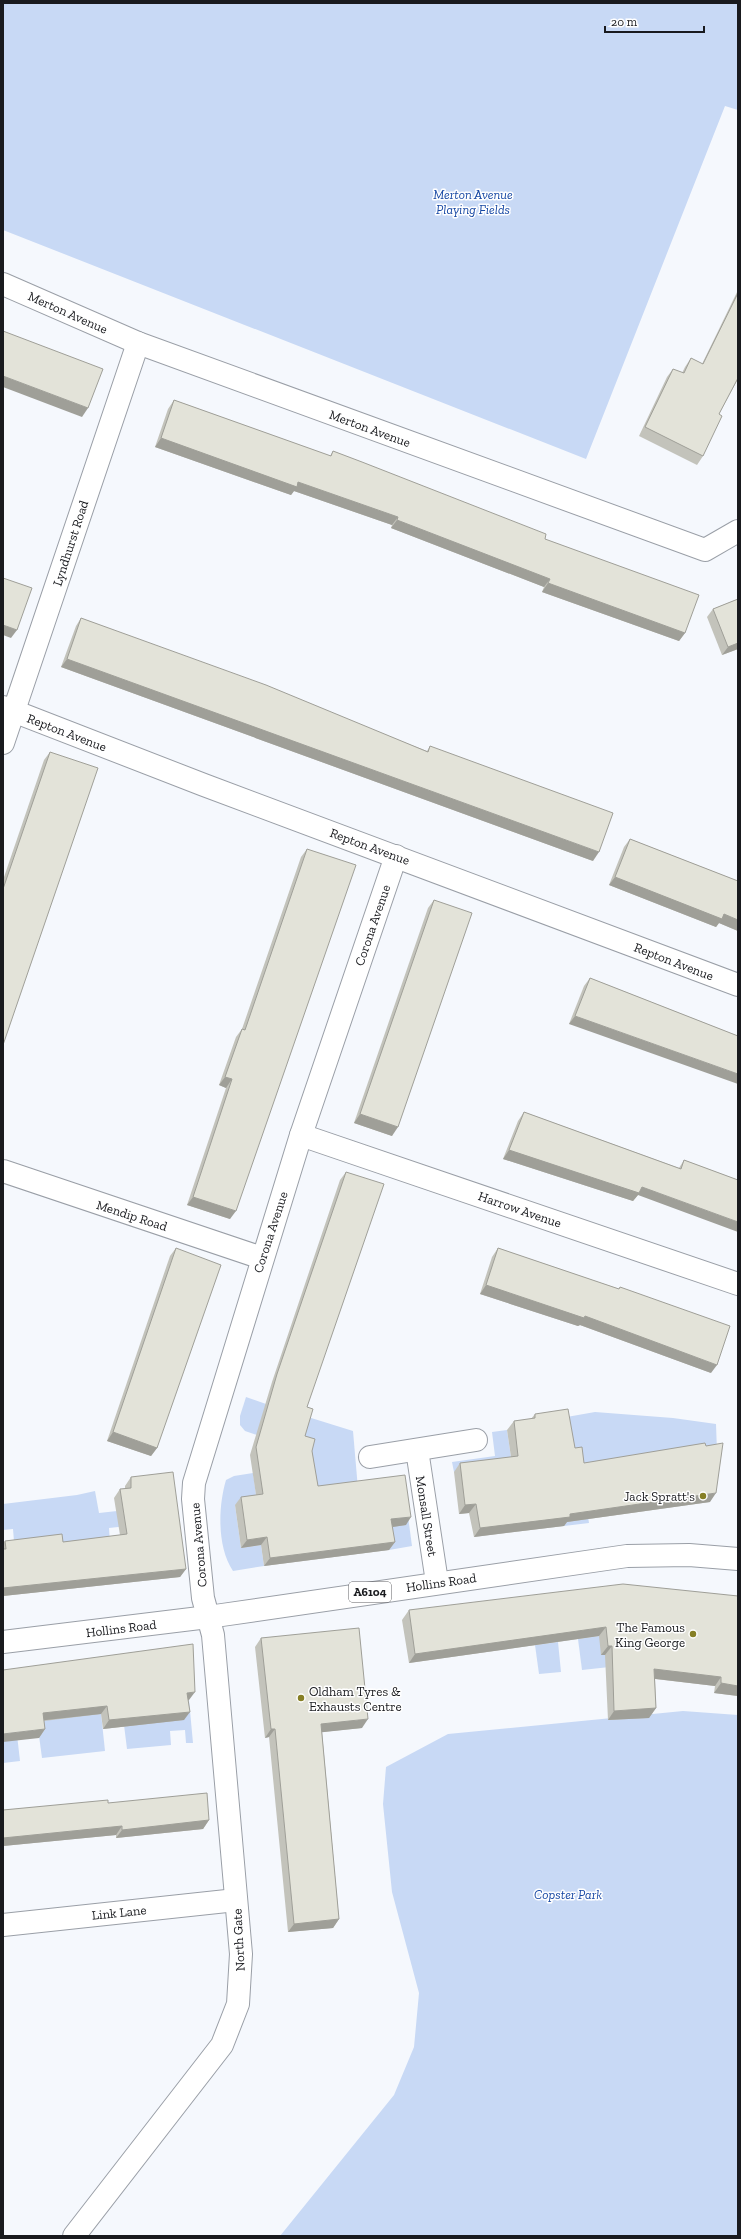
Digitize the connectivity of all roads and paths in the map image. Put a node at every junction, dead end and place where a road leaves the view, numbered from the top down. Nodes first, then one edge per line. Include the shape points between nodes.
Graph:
1 (3, 284) edge
2 (138, 343) junction
3 (738, 531) edge
4 (9, 709) edge
5 (3, 743) edge
6 (396, 856) junction
7 (738, 985) edge
8 (301, 1134) junction
9 (3, 1171) edge
10 (262, 1258) junction
11 (738, 1284) edge
12 (476, 1440) dead end
13 (417, 1450) junction
14 (370, 1457) dead end
15 (738, 1559) edge
16 (438, 1582) junction
17 (208, 1617) junction
18 (3, 1642) edge
19 (236, 1900) junction
20 (3, 1924) edge
21 (74, 2236) edge

1 - 2 street, Merton Avenue
2 - 3 street, Merton Avenue via 705,550
2 - 4 street, Lyndhurst Road
4 - 5 street, Lyndhurst Road
4 - 6 street, Repton Avenue
6 - 7 street, Repton Avenue
6 - 8 street, Corona Avenue
8 - 10 street, Corona Avenue
8 - 11 street, Harrow Avenue
9 - 10 street, Mendip Road
10 - 17 street, Corona Avenue via 194,1483 193,1499
12 - 13 street
13 - 14 street
13 - 16 street, Monsall Street
15 - 16 street, Hollins Road / A6104 via 688,1555 627,1556
16 - 17 street, Hollins Road / A6104
17 - 18 street, Hollins Road / A6104
17 - 19 street, North Gate via 213,1635
19 - 20 street, Link Lane
19 - 21 street, North Gate via 241,1954 238,2004 222,2045

